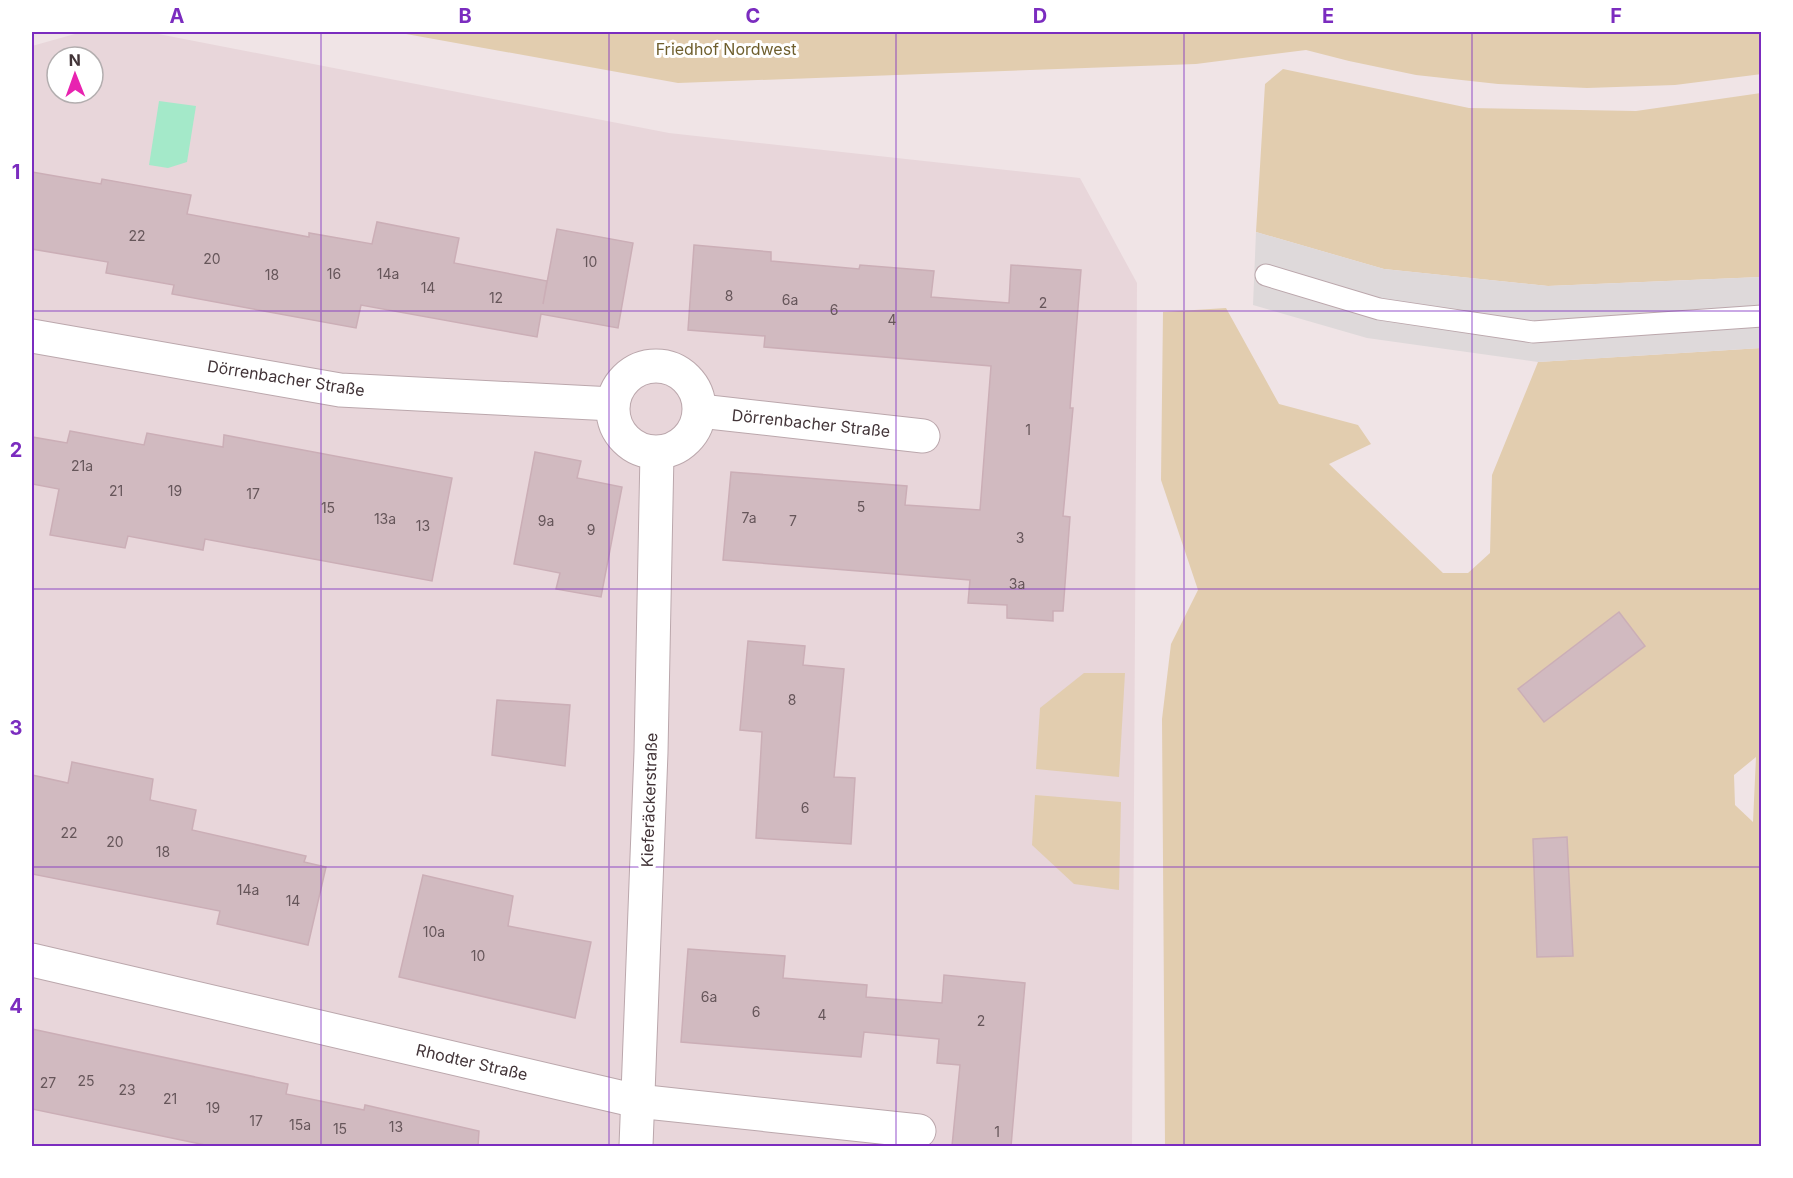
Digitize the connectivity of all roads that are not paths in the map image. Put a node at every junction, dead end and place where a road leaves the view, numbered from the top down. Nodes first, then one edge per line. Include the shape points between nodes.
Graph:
1 (1266, 275) dead end
2 (1761, 316) edge
3 (32, 336) edge
4 (613, 404) junction
5 (700, 411) junction
6 (923, 436) dead end
7 (657, 453) junction
8 (32, 960) edge
9 (637, 1101) junction
10 (919, 1131) dead end
11 (636, 1146) edge

1 - 2 lane via 1379,309 1533,332
3 - 4 street, Dörrenbacher Straße via 340,390
4 - 5 street via 628,376 658,366 689,380
4 - 7 street via 615,422 624,438 645,451
5 - 6 street, Dörrenbacher Straße
5 - 7 street via 687,441
7 - 9 street, Kieferäckerstraße via 651,752
8 - 9 street, Rhodter Straße
9 - 10 street, Rhodter Straße
9 - 11 street, Kieferäckerstraße

